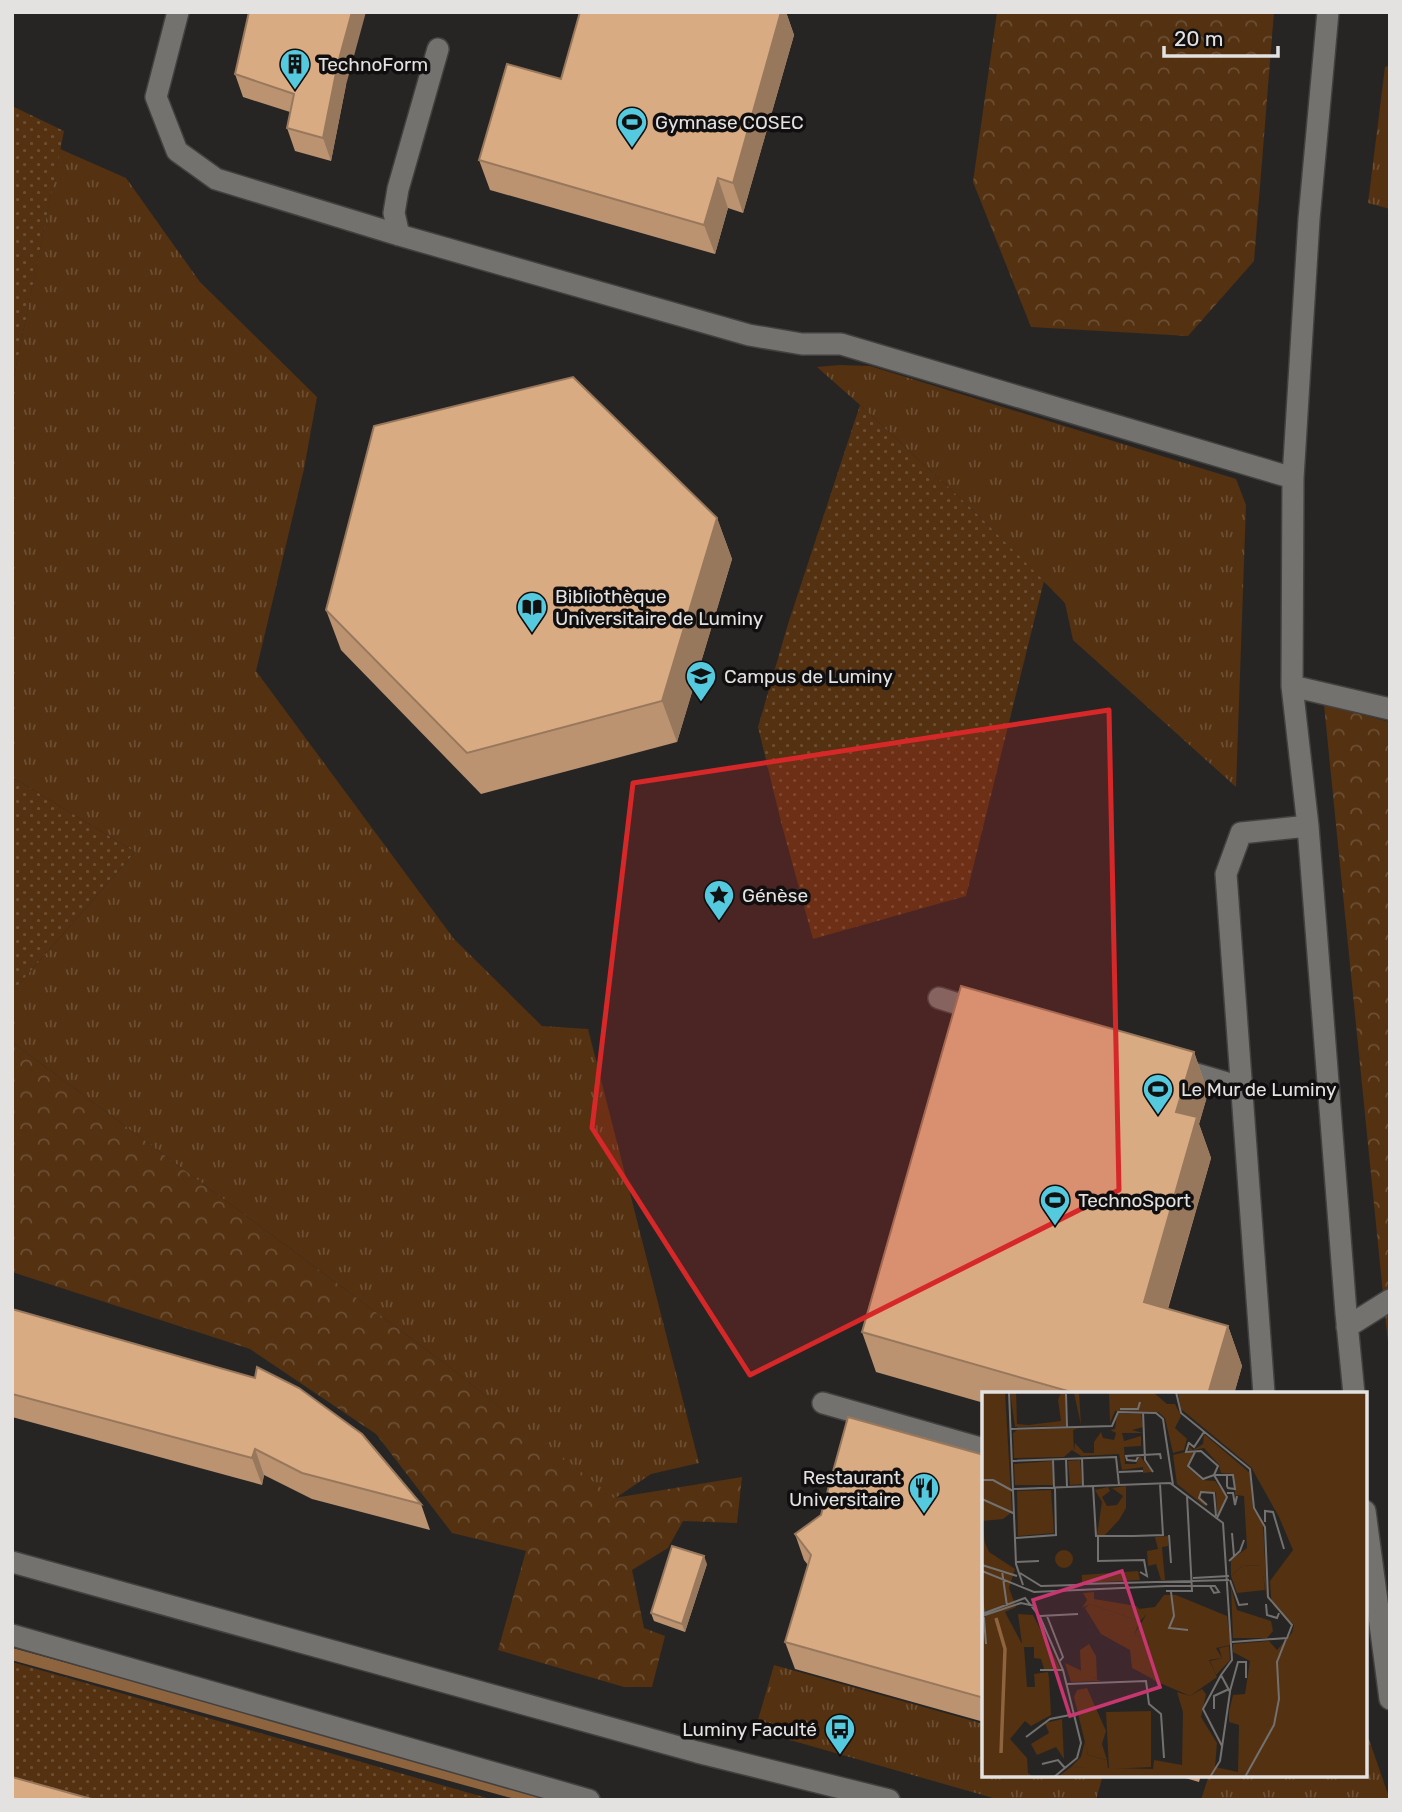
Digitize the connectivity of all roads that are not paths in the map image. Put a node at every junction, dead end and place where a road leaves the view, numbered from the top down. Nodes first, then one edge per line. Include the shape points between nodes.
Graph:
1 (178, 12) edge
2 (1328, 12) edge
3 (438, 49) dead end
4 (399, 235) junction
5 (1293, 478) junction
6 (1292, 686) junction
7 (1390, 709) edge
8 (1308, 826) junction
9 (939, 998) dead end
10 (1006, 1018) edge
11 (1163, 1064) edge
12 (1241, 1087) junction
13 (1390, 1300) edge
14 (1347, 1327) junction
15 (1264, 1392) edge
16 (1354, 1392) edge
17 (823, 1403) dead end
18 (982, 1447) edge
19 (1368, 1559) edge
20 (12, 1562) edge
21 (12, 1635) edge
22 (1390, 1699) edge
23 (589, 1800) edge
24 (889, 1800) edge

1 - 4 street via 156,97 177,151 216,179
2 - 5 street
3 - 4 street via 398,189 394,213
4 - 5 street via 749,335 802,344 841,344
5 - 6 street
6 - 7 street
6 - 8 street
8 - 12 street via 1241,833 1226,874
8 - 14 street
9 - 10 street
11 - 12 street
12 - 15 street
13 - 14 street
14 - 16 street
17 - 18 street
19 - 22 street
20 - 24 street via 697,1752
21 - 23 street

